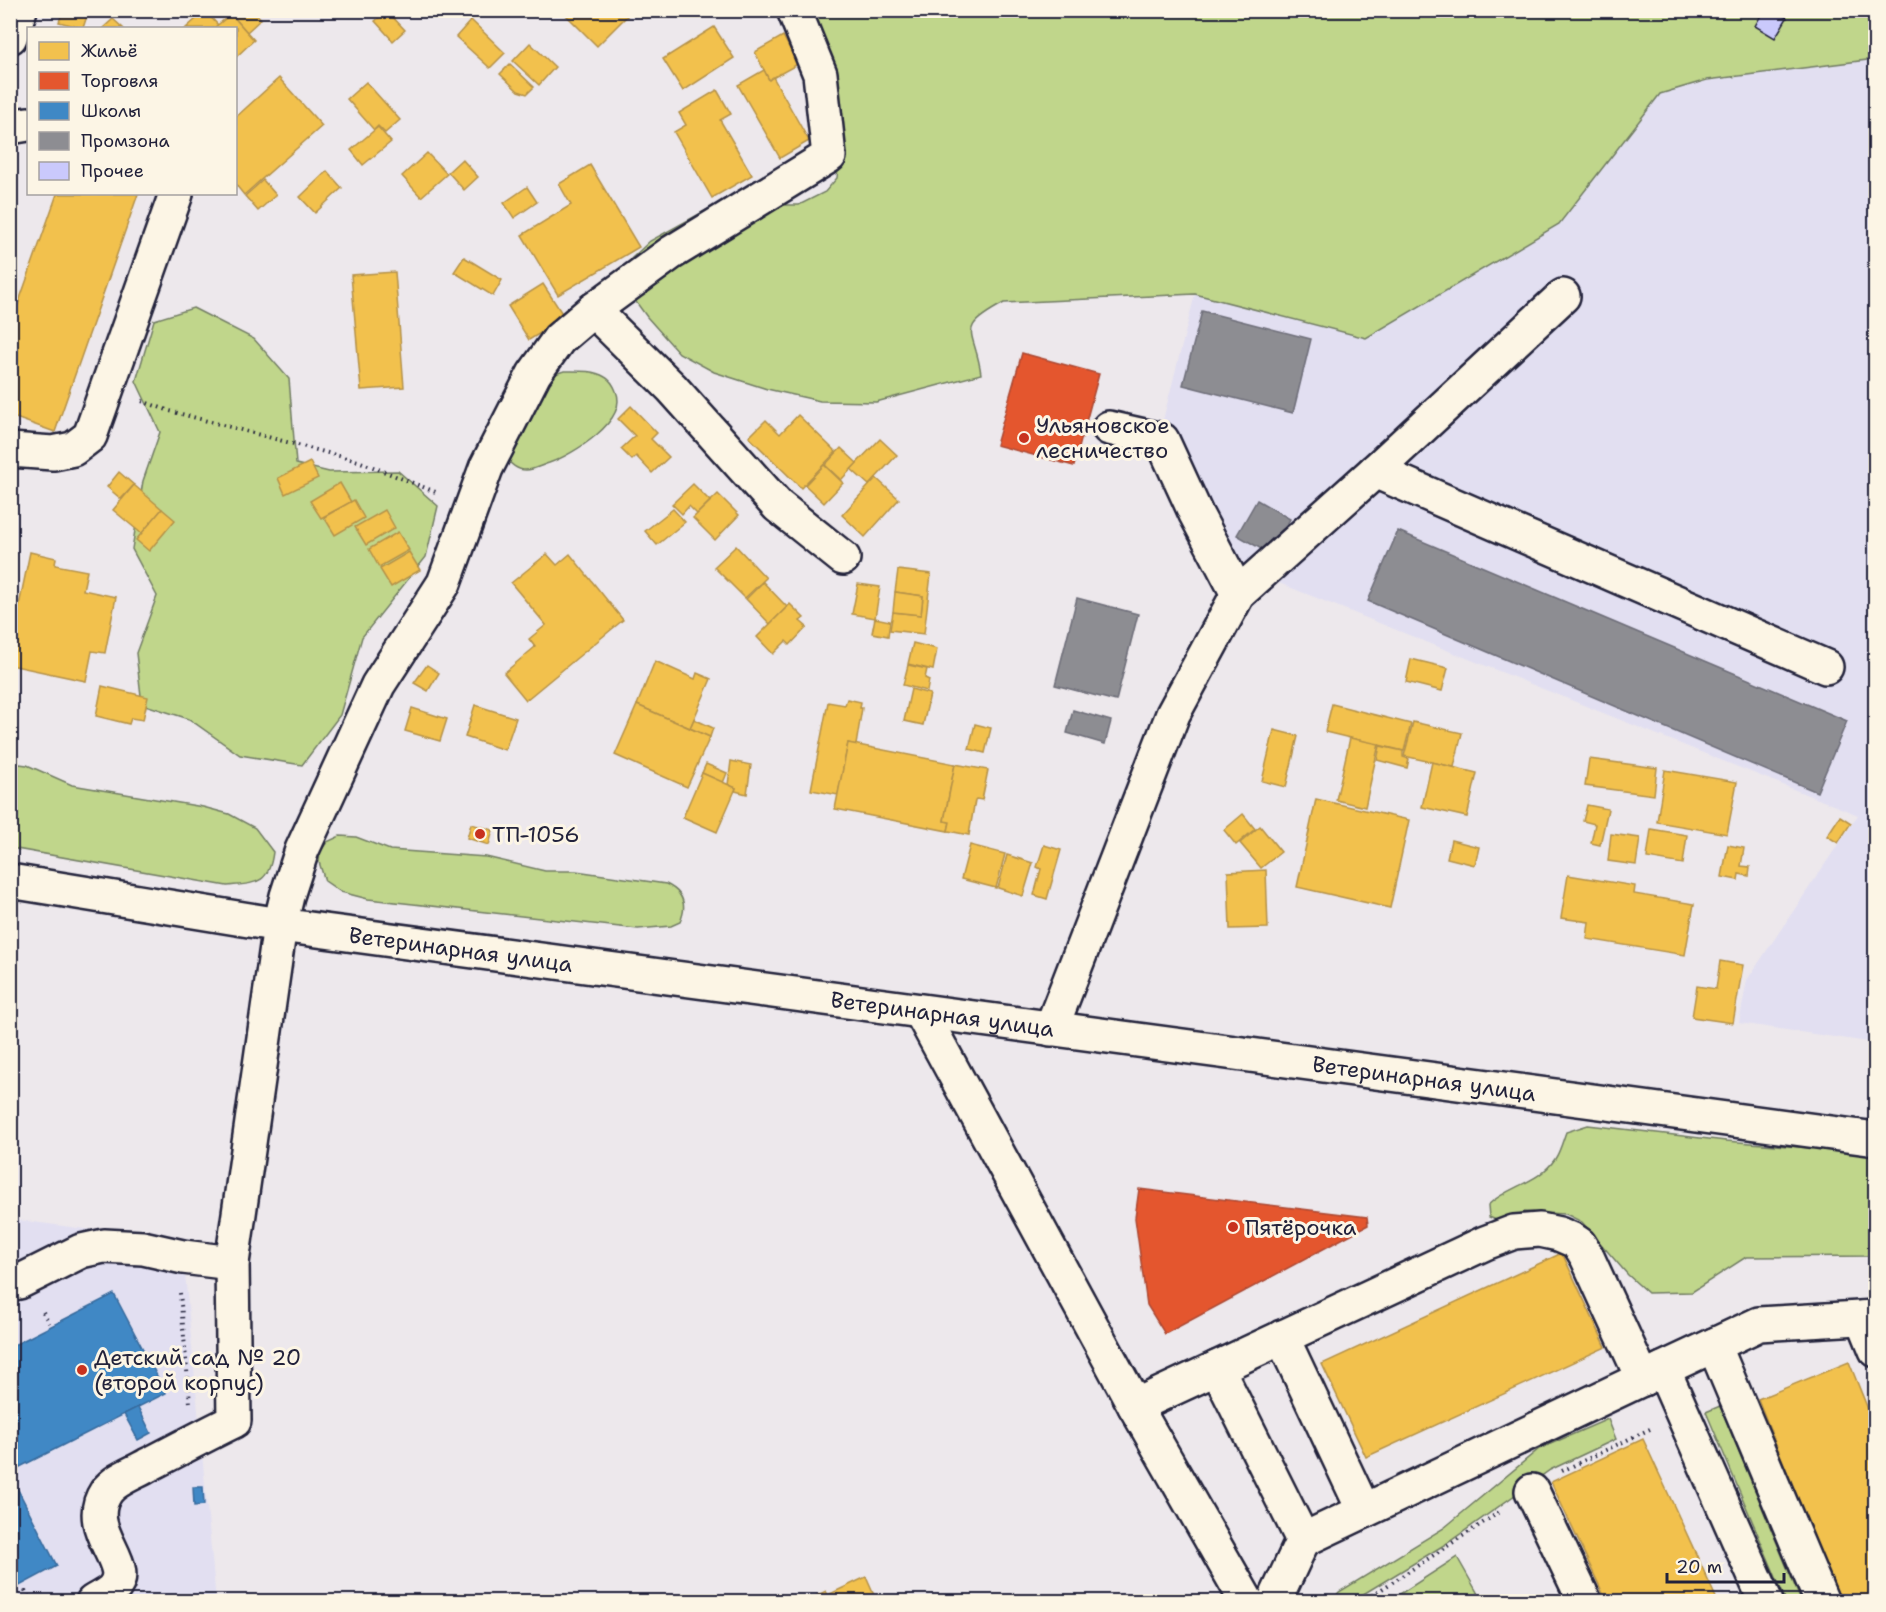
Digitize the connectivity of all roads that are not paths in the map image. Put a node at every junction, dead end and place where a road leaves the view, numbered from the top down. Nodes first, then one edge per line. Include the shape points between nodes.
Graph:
1 (20, 10) edge
2 (794, 10) edge
3 (10, 37) edge
4 (27, 124) edge
5 (10, 127) edge
6 (176, 195) edge
7 (1563, 296) dead end
8 (593, 310) junction
9 (1109, 428) dead end
10 (10, 450) edge
11 (1375, 471) junction
12 (843, 558) dead end
13 (1238, 594) junction
14 (1826, 668) dead end
15 (10, 881) edge
16 (280, 925) junction
17 (921, 1012) junction
18 (1051, 1029) junction
19 (1875, 1139) edge
20 (232, 1263) junction
21 (10, 1284) edge
22 (1869, 1317) edge
23 (1282, 1337) junction
24 (1714, 1346) junction
25 (1875, 1350) edge
26 (1217, 1368) junction
27 (1653, 1374) junction
28 (1135, 1406) junction
29 (1532, 1491) road end
30 (1364, 1511) junction
31 (1302, 1540) junction
32 (93, 1602) edge
33 (1247, 1602) edge
34 (1274, 1602) edge
35 (1585, 1602) edge
36 (1766, 1602) edge
37 (1822, 1602) edge

1 - 3 street
2 - 8 street via 820,75 829,156 671,253
4 - 5 street
6 - 10 street via 90,436 73,449 53,453
7 - 11 street
8 - 12 street via 672,388 778,506
8 - 16 street via 559,339 534,374 486,468 444,583 378,685 302,850
9 - 13 street via 1162,440
11 - 13 street
11 - 14 street
13 - 18 street via 1173,714
15 - 16 street, Ветеринарная улица
16 - 17 street, Ветеринарная улица
16 - 20 street
17 - 18 street, Ветеринарная улица
17 - 28 street
18 - 19 street, Ветеринарная улица
20 - 21 street via 143,1248 104,1246 81,1251
20 - 32 street via 234,1421 108,1490 99,1518 120,1572 112,1591
22 - 24 street via 1759,1324
22 - 25 street
23 - 26 street
23 - 27 street via 1485,1243 1514,1232 1540,1230 1579,1244
23 - 30 street
24 - 27 street
24 - 37 street
26 - 28 street
26 - 31 street
27 - 30 street
27 - 36 street via 1684,1413
28 - 33 street
29 - 35 street
30 - 31 street
31 - 34 street

